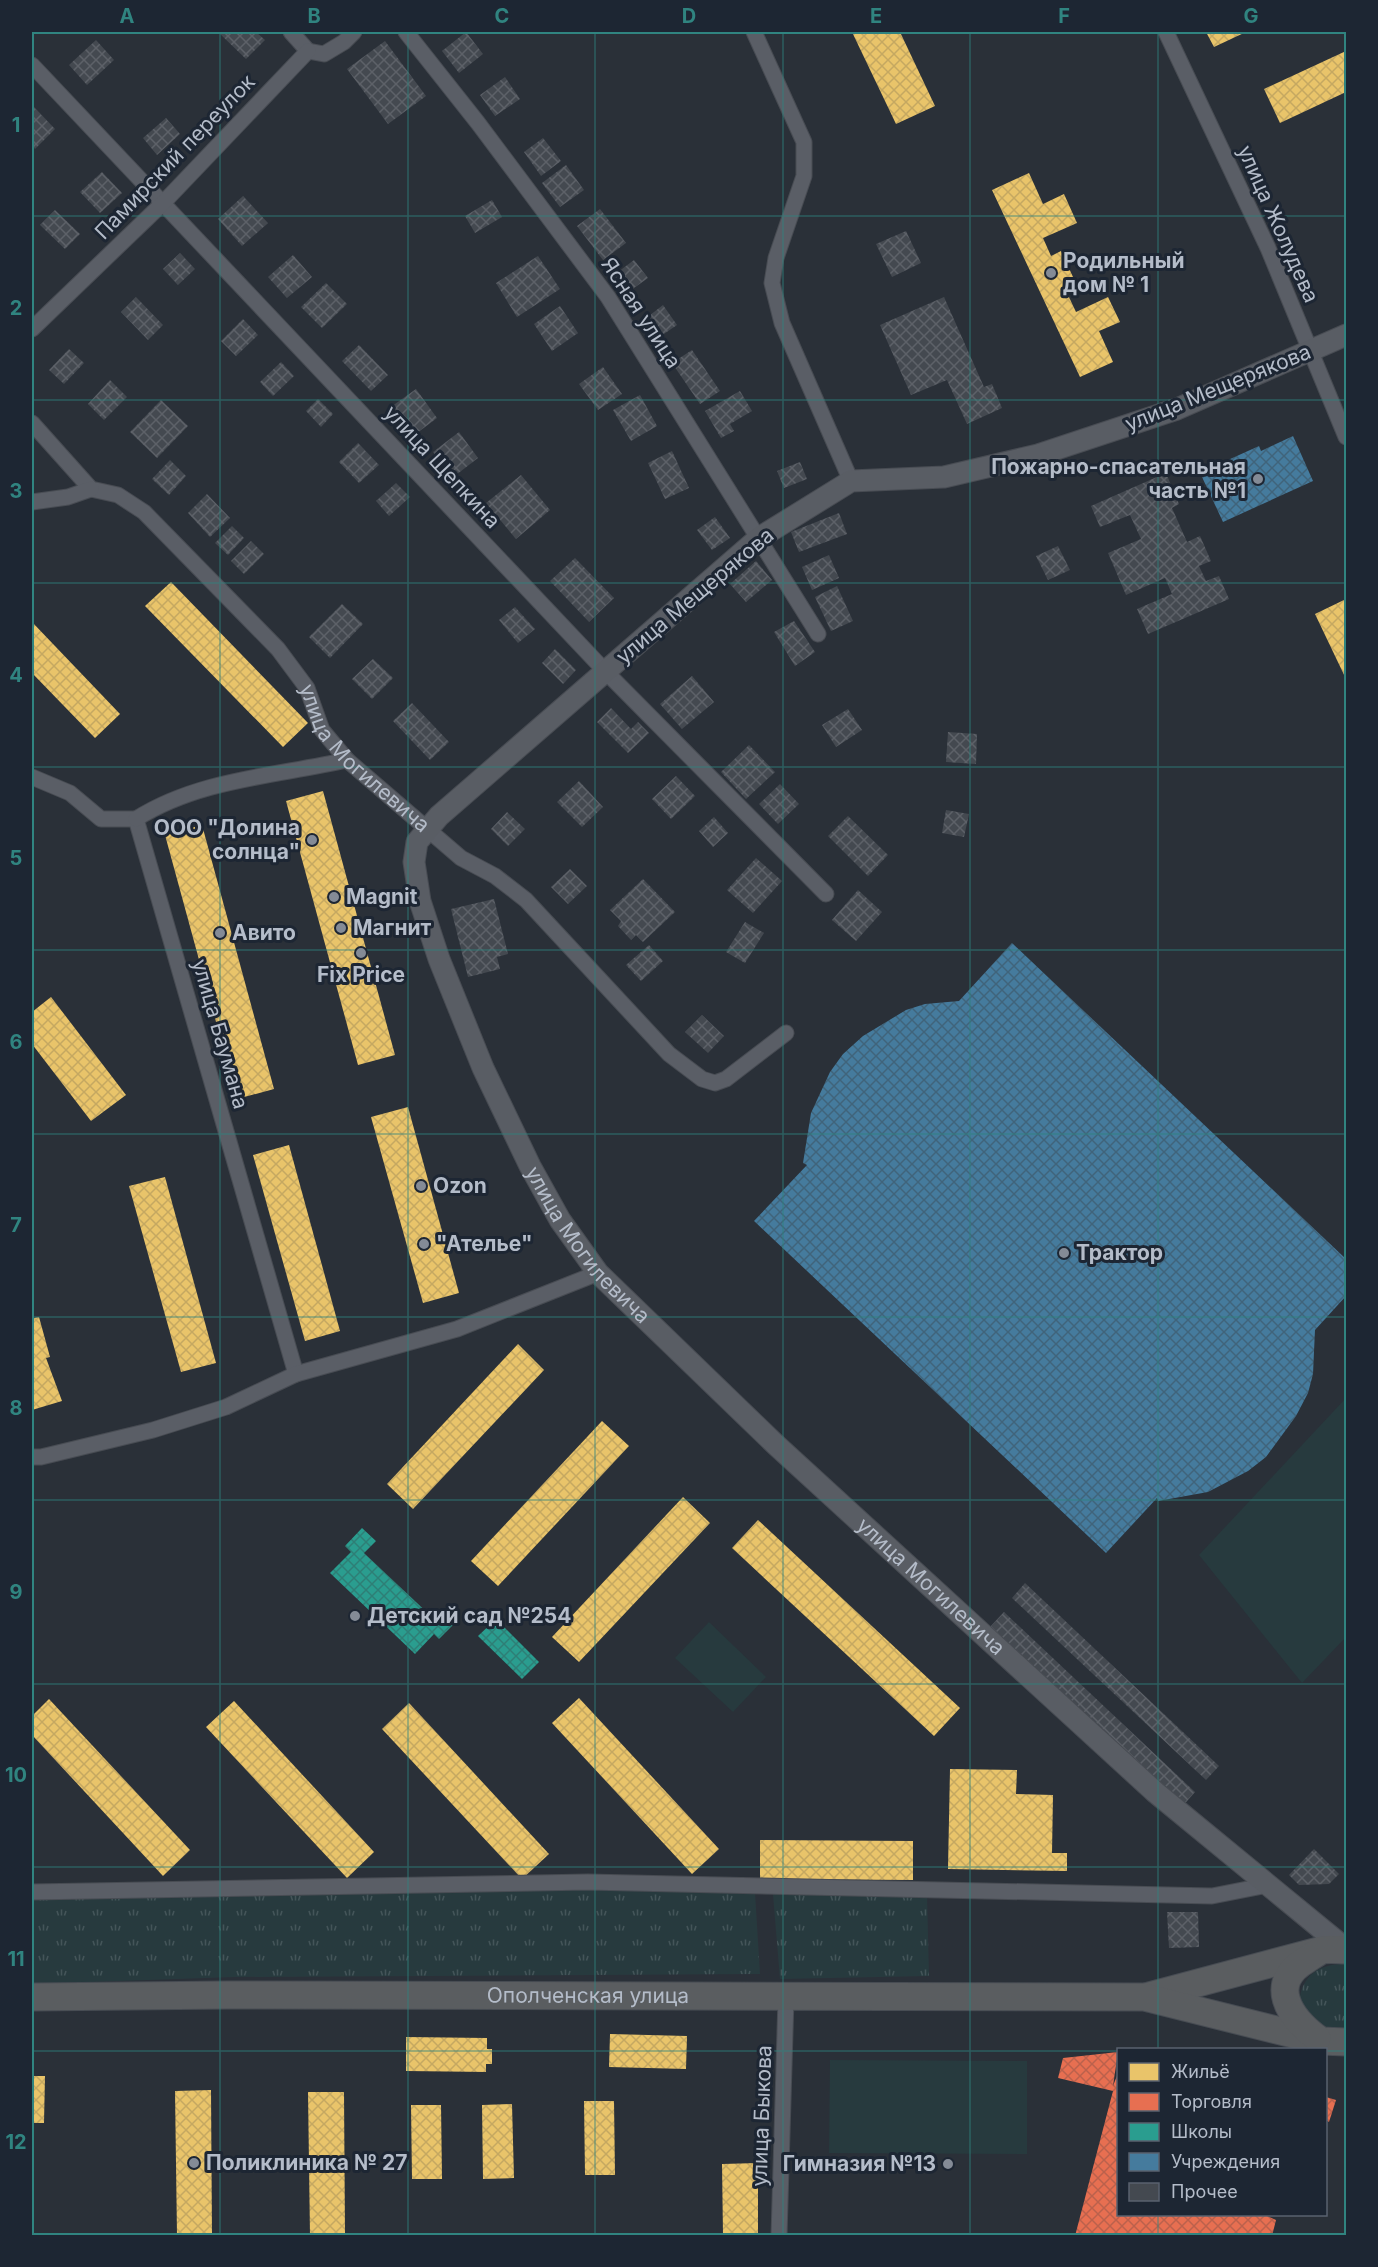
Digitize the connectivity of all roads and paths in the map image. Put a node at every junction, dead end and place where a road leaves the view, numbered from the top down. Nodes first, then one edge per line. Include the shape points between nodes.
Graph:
1 (291, 32) edge
2 (354, 32) edge
3 (406, 32) edge
4 (754, 32) edge
5 (1166, 32) edge
6 (308, 51) junction
7 (32, 65) edge
8 (164, 203) junction
9 (32, 329) edge
10 (1347, 334) edge
11 (1311, 351) junction
12 (32, 423) edge
13 (1347, 437) edge
14 (851, 481) junction
15 (91, 489) junction
16 (32, 502) edge
17 (759, 538) junction
18 (818, 634) dead end
19 (605, 671) junction
20 (347, 760) junction
21 (32, 777) edge
22 (136, 819) junction
23 (427, 828) junction
24 (826, 894) dead end
25 (786, 1033) dead end
26 (598, 1273) junction
27 (296, 1374) junction
28 (32, 1457) edge
29 (1268, 1885) junction
30 (32, 1892) edge
31 (1338, 1950) edge
32 (32, 1997) edge
33 (1144, 1997) junction
34 (786, 1998) junction
35 (1334, 2041) edge
36 (779, 2235) edge

1 - 6 street
2 - 6 street via 324,54
3 - 17 street, Ясная улица via 608,297
4 - 14 street via 804,142 804,176 776,258 772,283 782,323
5 - 11 street, улица Жолудева via 1268,248
6 - 8 street, Памирский переулок
7 - 8 street, улица Щепкина
8 - 9 street, Памирский переулок
8 - 19 street, улица Щепкина
10 - 11 street, улица Мещерякова
11 - 13 street, улица Жолудева
11 - 14 street, улица Мещерякова via 1178,410 1038,455 944,477
12 - 15 street
14 - 17 street, улица Мещерякова
15 - 16 street
15 - 20 street, улица Могилевича via 118,495 144,512 278,649 307,688 322,730
17 - 18 street, Ясная улица
17 - 19 street, улица Мещерякова
19 - 23 street, улица Мещерякова
19 - 24 street, улица Щепкина
20 - 22 street via 196,790 161,803
20 - 23 street, улица Могилевича
21 - 22 street via 70,794 101,819
22 - 27 street, улица Баумана
23 - 25 street via 461,858 495,876 526,900 669,1054 702,1079 715,1083 726,1079
23 - 26 street, улица Могилевича via 417,842 414,862 420,901 439,959 483,1068 530,1166 560,1220
26 - 27 street via 457,1329
26 - 29 street, улица Могилевича via 775,1444 1155,1792
27 - 28 street via 226,1407 174,1424
29 - 30 street via 1212,1896 588,1882
29 - 31 street, улица Могилевича
31 - 33 highway, Ополченская улица
31 - 35 highway via 1293,1968 1285,1990 1289,2011 1302,2027
32 - 34 highway, Ополченская улица
33 - 34 highway, Ополченская улица
33 - 35 highway, Ополченская улица
34 - 36 street, улица Быкова

